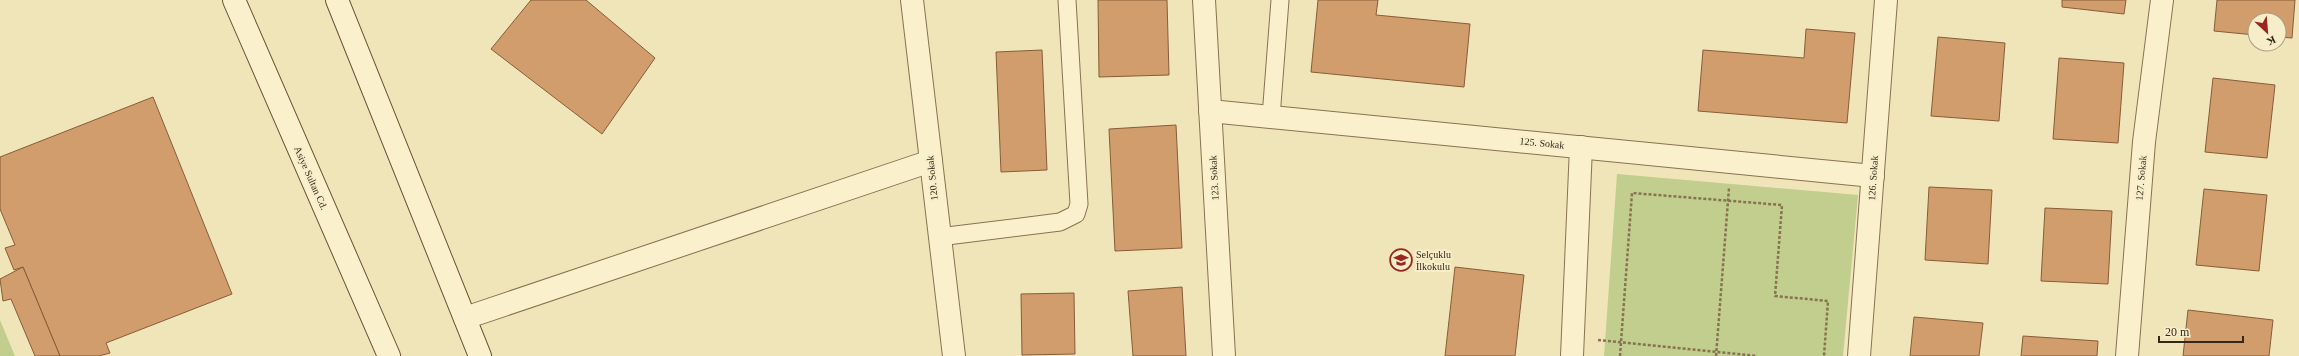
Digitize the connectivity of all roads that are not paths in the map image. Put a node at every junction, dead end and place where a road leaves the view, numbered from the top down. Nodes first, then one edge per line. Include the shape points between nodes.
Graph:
1 (234, 0) edge
2 (337, 0) edge
3 (912, 0) edge
4 (1067, 0) edge
5 (1204, 0) edge
6 (1280, 0) edge
7 (1886, 0) edge
8 (2162, 0) edge
9 (1210, 111) junction
10 (1271, 117) junction
11 (1581, 147) junction
12 (930, 161) junction
13 (1873, 176) junction
14 (939, 237) junction
15 (465, 318) junction
16 (389, 356) edge
17 (480, 356) edge
18 (954, 356) edge
19 (1224, 356) edge
20 (1572, 356) edge
21 (1859, 356) edge
22 (2127, 356) edge

1 - 16 street, Asiye Sultan Cd.
2 - 15 street
3 - 12 street, 120. Sokak
4 - 14 lane via 1079,204 1076,214 1060,222
5 - 9 street, 123. Sokak
6 - 10 lane
7 - 13 street, 126. Sokak
8 - 22 street, 127. Sokak via 2144,142
9 - 10 street, 125. Sokak
9 - 19 street, 123. Sokak
10 - 11 street, 125. Sokak
11 - 13 street, 125. Sokak
11 - 20 street
12 - 14 street, 120. Sokak
12 - 15 street
13 - 21 street, 126. Sokak
14 - 18 street, 120. Sokak
15 - 17 street

